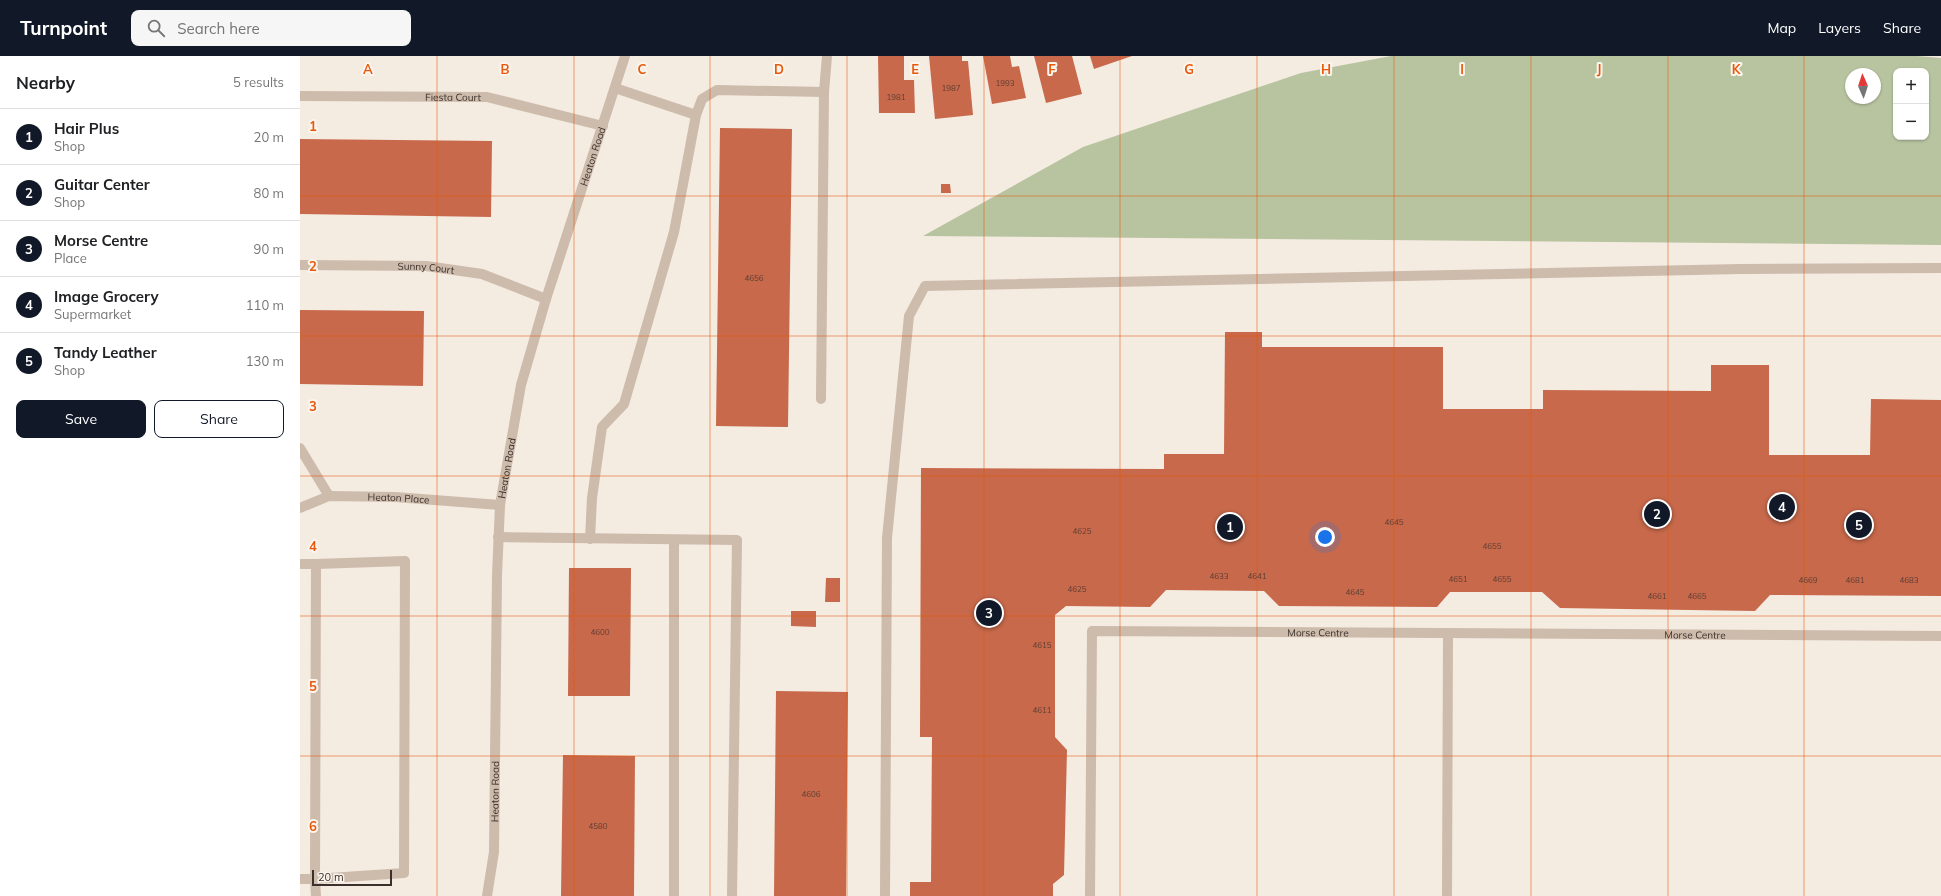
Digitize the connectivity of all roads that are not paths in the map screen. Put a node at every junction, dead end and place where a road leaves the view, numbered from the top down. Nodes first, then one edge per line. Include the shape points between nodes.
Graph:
1 (626, 56) edge
2 (827, 56) edge
3 (615, 88) junction
4 (824, 92) junction
5 (300, 96) edge
6 (696, 115) junction
7 (603, 126) junction
8 (300, 265) edge
9 (1941, 268) edge
10 (546, 299) junction
11 (821, 399) dead end
12 (300, 448) edge
13 (329, 496) junction
14 (500, 505) junction
15 (300, 508) edge
16 (498, 537) junction
17 (590, 539) junction
18 (674, 540) junction
19 (300, 564) edge
20 (316, 564) junction
21 (1448, 634) junction
22 (1941, 636) edge
23 (300, 879) edge
24 (316, 879) junction
25 (316, 896) edge
26 (487, 896) edge
27 (674, 896) edge
28 (732, 896) edge
29 (885, 896) edge
30 (1090, 896) edge
31 (1447, 896) edge

1 - 3 street, Heaton Road
2 - 4 street
3 - 6 street
3 - 7 street, Heaton Road
4 - 6 street via 717,90 702,99
4 - 11 street
5 - 7 street, Fiesta Court via 487,97
6 - 17 street via 674,232 624,404 602,427 592,498
7 - 10 street, Heaton Road
8 - 10 street, Sunny Court via 426,266 482,274
9 - 29 street via 925,286 909,316 887,538
10 - 14 street, Heaton Road via 521,385
12 - 13 street
13 - 14 street, Heaton Place via 395,497
13 - 15 street, Heaton Place
14 - 16 street, Heaton Road
16 - 17 street
16 - 26 street, Heaton Road via 494,852
17 - 18 street
18 - 27 street
18 - 28 street via 738,540
19 - 20 street
20 - 24 street
20 - 24 street via 405,561 404,873
21 - 22 street, Morse Centre
21 - 30 street, Morse Centre via 1092,631
21 - 31 street
23 - 24 street
24 - 25 street

